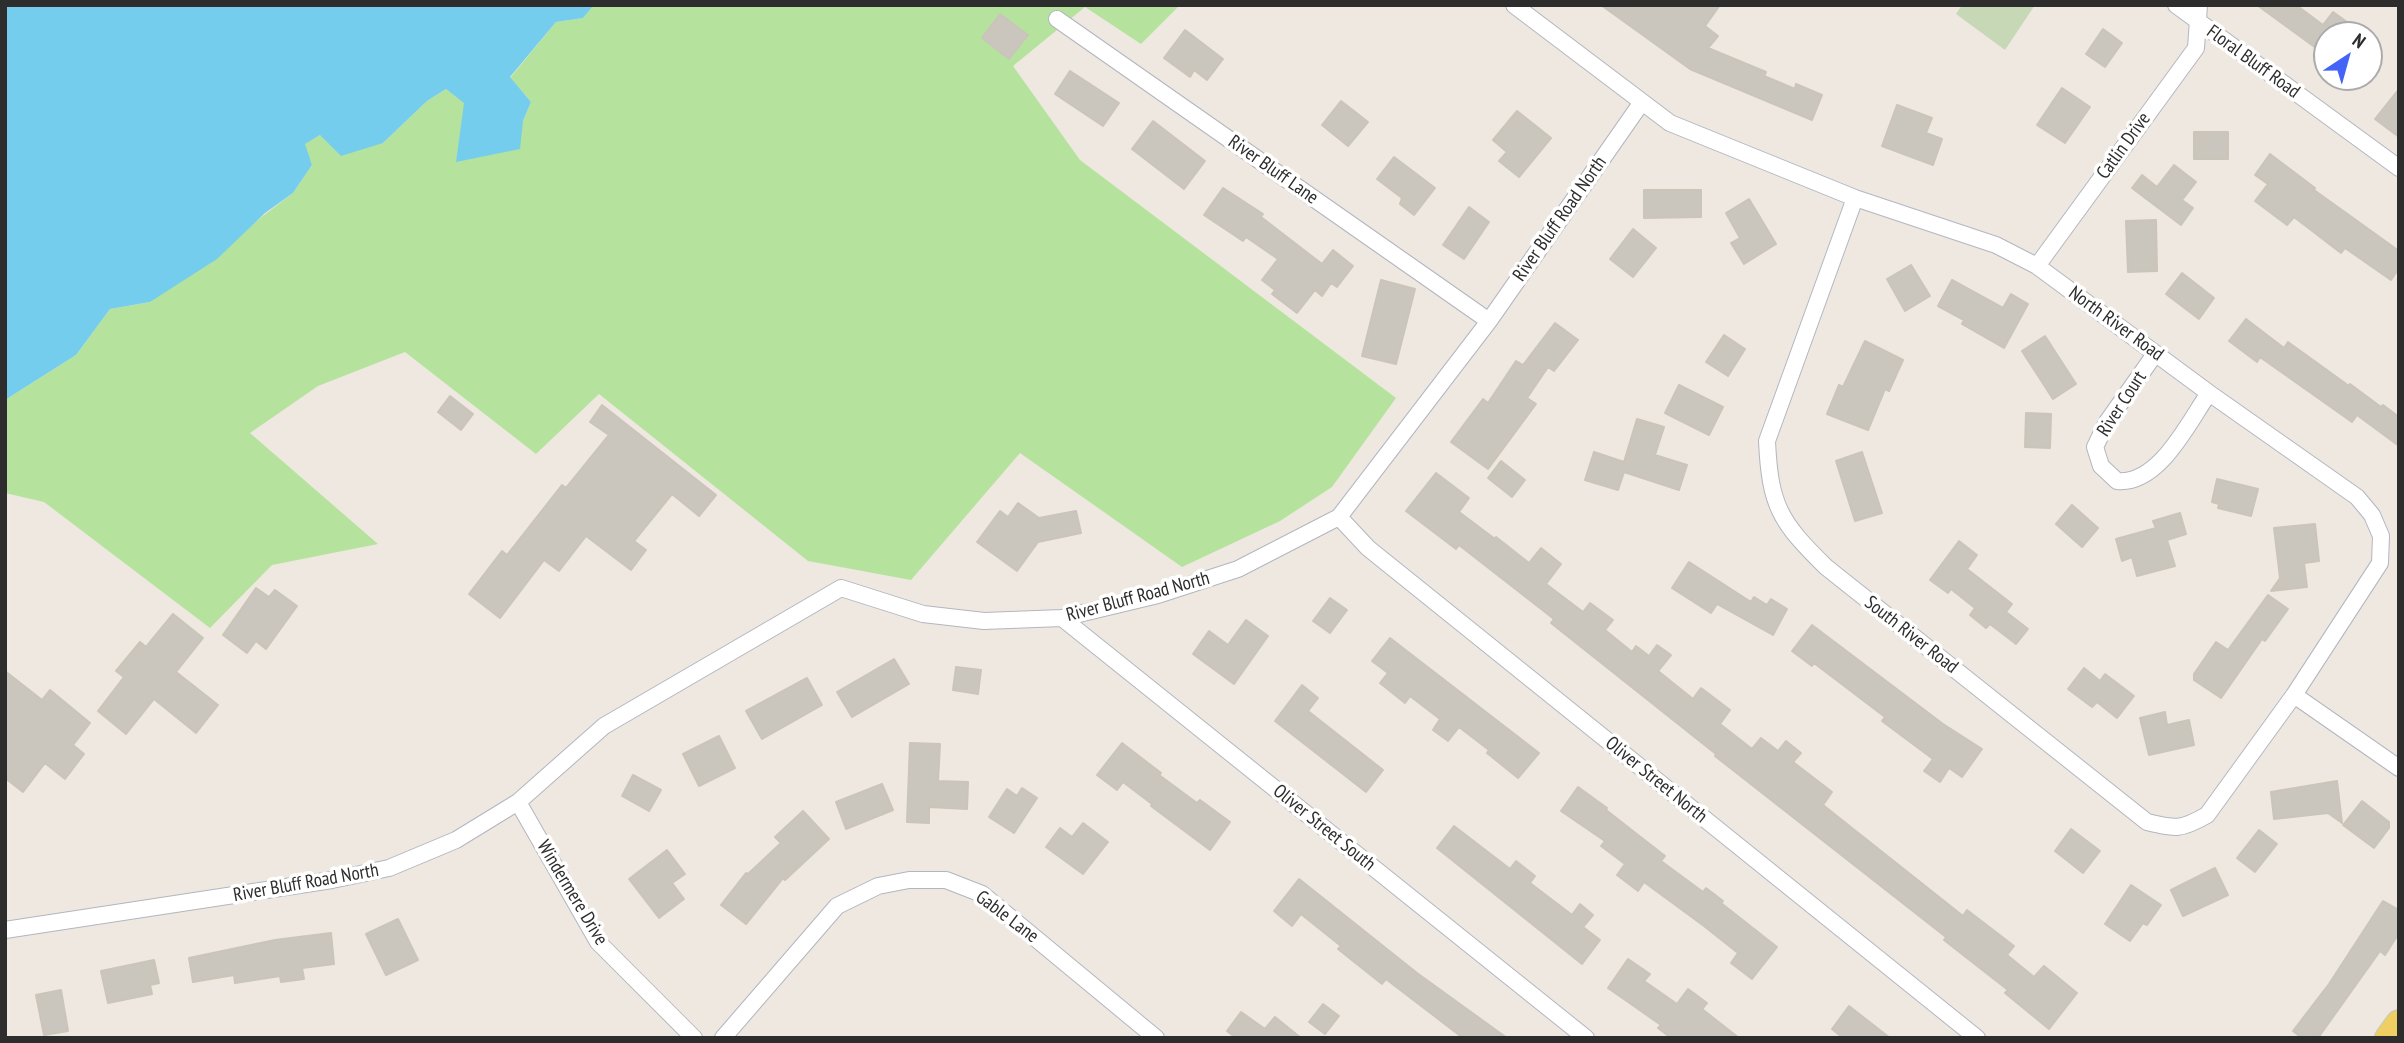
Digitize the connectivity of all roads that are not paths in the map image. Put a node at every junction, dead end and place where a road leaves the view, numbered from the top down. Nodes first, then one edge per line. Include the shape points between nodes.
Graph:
1 (1514, 5) edge
2 (2176, 5) edge
3 (2199, 13) edge
4 (1057, 19) dead end
5 (1642, 102) junction
6 (2399, 168) edge
7 (1855, 198) junction
8 (2037, 266) junction
9 (1489, 321) junction
10 (2155, 354) junction
11 (2209, 393) junction
12 (1339, 517) junction
13 (1062, 618) junction
14 (2294, 695) junction
15 (2399, 768) edge
16 (518, 803) junction
17 (5, 930) edge
18 (2399, 1023) edge
19 (694, 1038) edge
20 (723, 1038) edge
21 (1156, 1038) edge
22 (1586, 1038) edge
23 (1977, 1038) edge
24 (2388, 1038) edge

1 - 5 street
2 - 3 street, Floral Bluff Road
3 - 6 street, Floral Bluff Road
3 - 8 street, Catlin Drive via 2196,48
4 - 9 street, River Bluff Lane
5 - 7 street, North River Road via 1670,123
5 - 9 street, River Bluff Road North
7 - 8 street, North River Road via 1996,245
7 - 14 street, South River Road via 1767,441 1769,476 1780,515 1801,543 1826,568 2147,822 2174,829 2207,815
8 - 10 street, North River Road
9 - 12 street, River Bluff Road North
10 - 11 street, North River Road
10 - 11 street, River Court via 2095,447 2101,466 2116,481 2142,477 2163,460
11 - 14 street, North River Road via 2357,497 2381,536 2380,563
12 - 13 street, River Bluff Road North via 1238,569 1158,595
12 - 23 street, Oliver Street North via 1368,548
13 - 16 street, River Bluff Road North via 984,621 923,614 841,587 604,726
13 - 22 street, Oliver Street South
14 - 15 street
16 - 17 street, River Bluff Road North via 456,840 389,868
16 - 19 street, Windermere Drive via 598,942
18 - 24 main road
20 - 21 street, Gable Lane via 838,906 878,886 909,880 946,880 982,894

